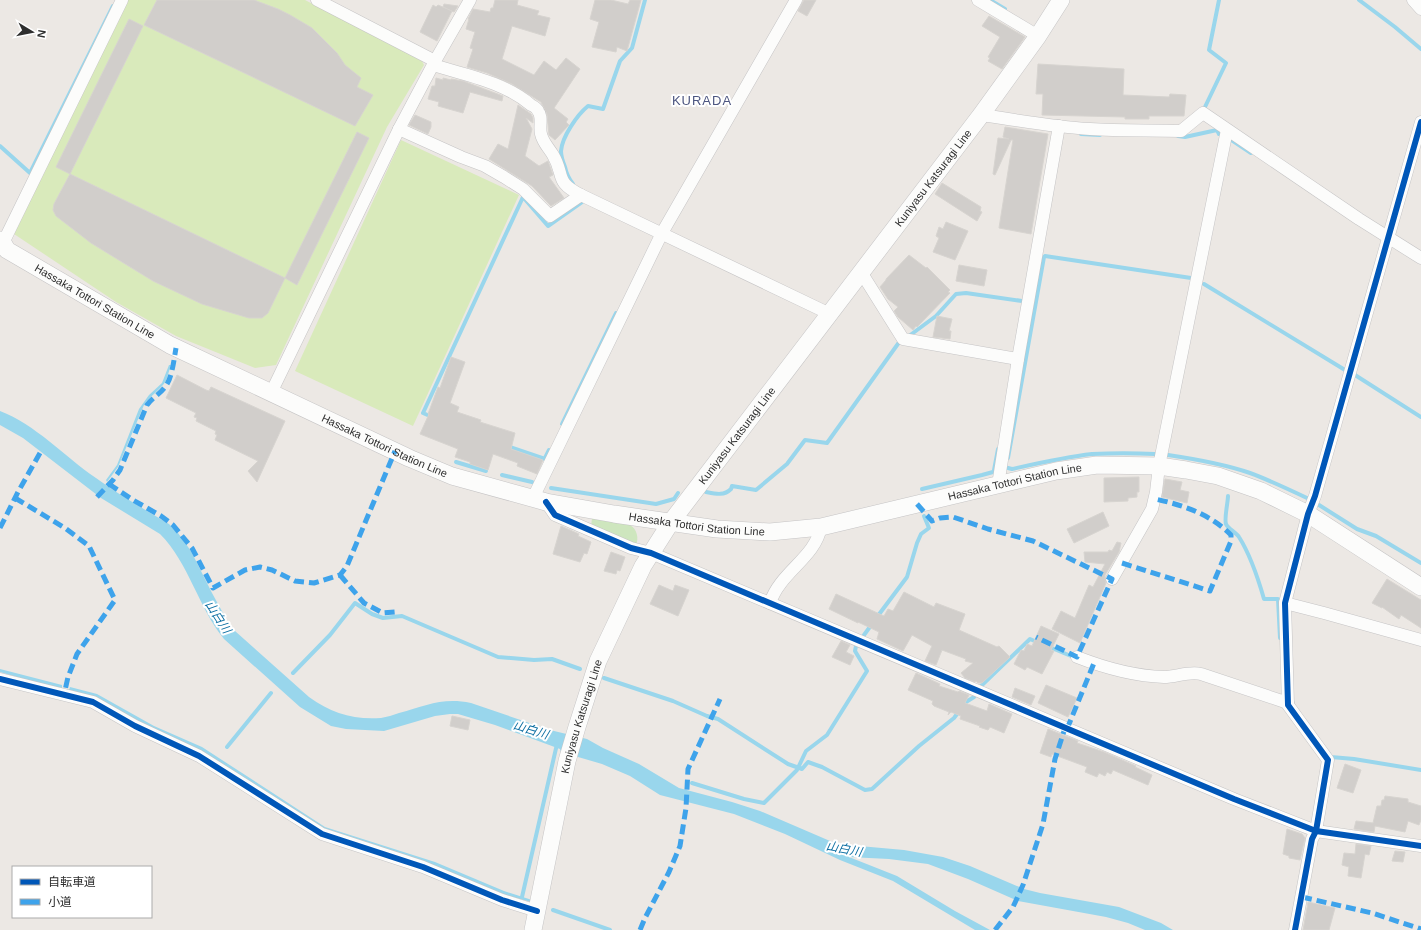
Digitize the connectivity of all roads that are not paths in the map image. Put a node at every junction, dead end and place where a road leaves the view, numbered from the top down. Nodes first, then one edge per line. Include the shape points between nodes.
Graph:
1 (122, 0) edge
2 (316, 0) edge
3 (470, 0) edge
4 (796, 0) edge
5 (978, 0) edge
6 (1061, 0) edge
7 (1413, 0) edge
8 (1421, 9) edge
9 (1038, 36) junction
10 (434, 63) junction
11 (981, 115) junction
12 (1421, 122) edge
13 (1059, 126) junction
14 (399, 129) junction
15 (1226, 130) junction
16 (582, 195) junction
17 (662, 233) junction
18 (1388, 237) junction
19 (3, 249) edge
20 (1421, 258) edge
21 (861, 272) junction
22 (830, 314) junction
23 (1018, 359) junction
24 (271, 393) junction
25 (1159, 466) junction
26 (998, 485) junction
27 (540, 500) junction
28 (1308, 514) junction
29 (671, 522) junction
30 (821, 527) junction
31 (651, 553) junction
32 (1112, 579) dead end
33 (1421, 586) edge
34 (770, 603) junction
35 (1285, 603) junction
36 (1421, 640) edge
37 (1077, 657) dead end
38 (0, 678) edge
39 (1288, 703) junction
40 (1316, 832) junction
41 (1421, 846) edge
42 (537, 912) junction
43 (533, 930) edge
44 (1295, 930) edge

1 - 19 street
2 - 10 street
3 - 10 street
4 - 17 street
5 - 9 street
6 - 9 main road, Kuniyasu Katsuragi Line
7 - 8 street
9 - 11 main road, Kuniyasu Katsuragi Line
10 - 14 street
10 - 16 street via 498,85 528,101 539,111 542,140 554,156 561,178 566,186
11 - 13 street
11 - 21 main road, Kuniyasu Katsuragi Line
12 - 18 street
13 - 15 street via 1181,131 1203,112
13 - 23 street
14 - 16 street via 485,166 523,189 550,216
14 - 24 street
15 - 18 street
15 - 25 street
16 - 17 street
17 - 22 street
17 - 27 street
18 - 20 street
18 - 28 street
19 - 24 main road, Hassaka Tottori Station Line via 170,345
21 - 22 main road, Kuniyasu Katsuragi Line
21 - 23 street via 903,339
22 - 29 main road, Kuniyasu Katsuragi Line
23 - 26 street
24 - 27 main road, Hassaka Tottori Station Line via 452,476
25 - 26 main road, Hassaka Tottori Station Line via 1097,466 1056,471
25 - 28 main road, Hassaka Tottori Station Line via 1218,476 1261,491
25 - 32 street via 1152,509
26 - 30 main road, Hassaka Tottori Station Line
27 - 29 main road, Hassaka Tottori Station Line
27 - 31 street via 555,515 631,548
28 - 33 main road, Hassaka Tottori Station Line
28 - 35 street
29 - 30 main road, Hassaka Tottori Station Line via 762,532
29 - 31 main road, Kuniyasu Katsuragi Line
30 - 34 street via 819,537 777,587
31 - 34 street
31 - 42 main road, Kuniyasu Katsuragi Line via 598,661 576,727
34 - 40 street
35 - 36 street
35 - 39 street
37 - 39 street via 1136,674 1166,677 1195,672
38 - 42 street via 93,702 135,726 199,756 322,834 423,867
39 - 40 street via 1328,760
40 - 41 street
40 - 44 street via 1312,840
42 - 43 main road, Kuniyasu Katsuragi Line

